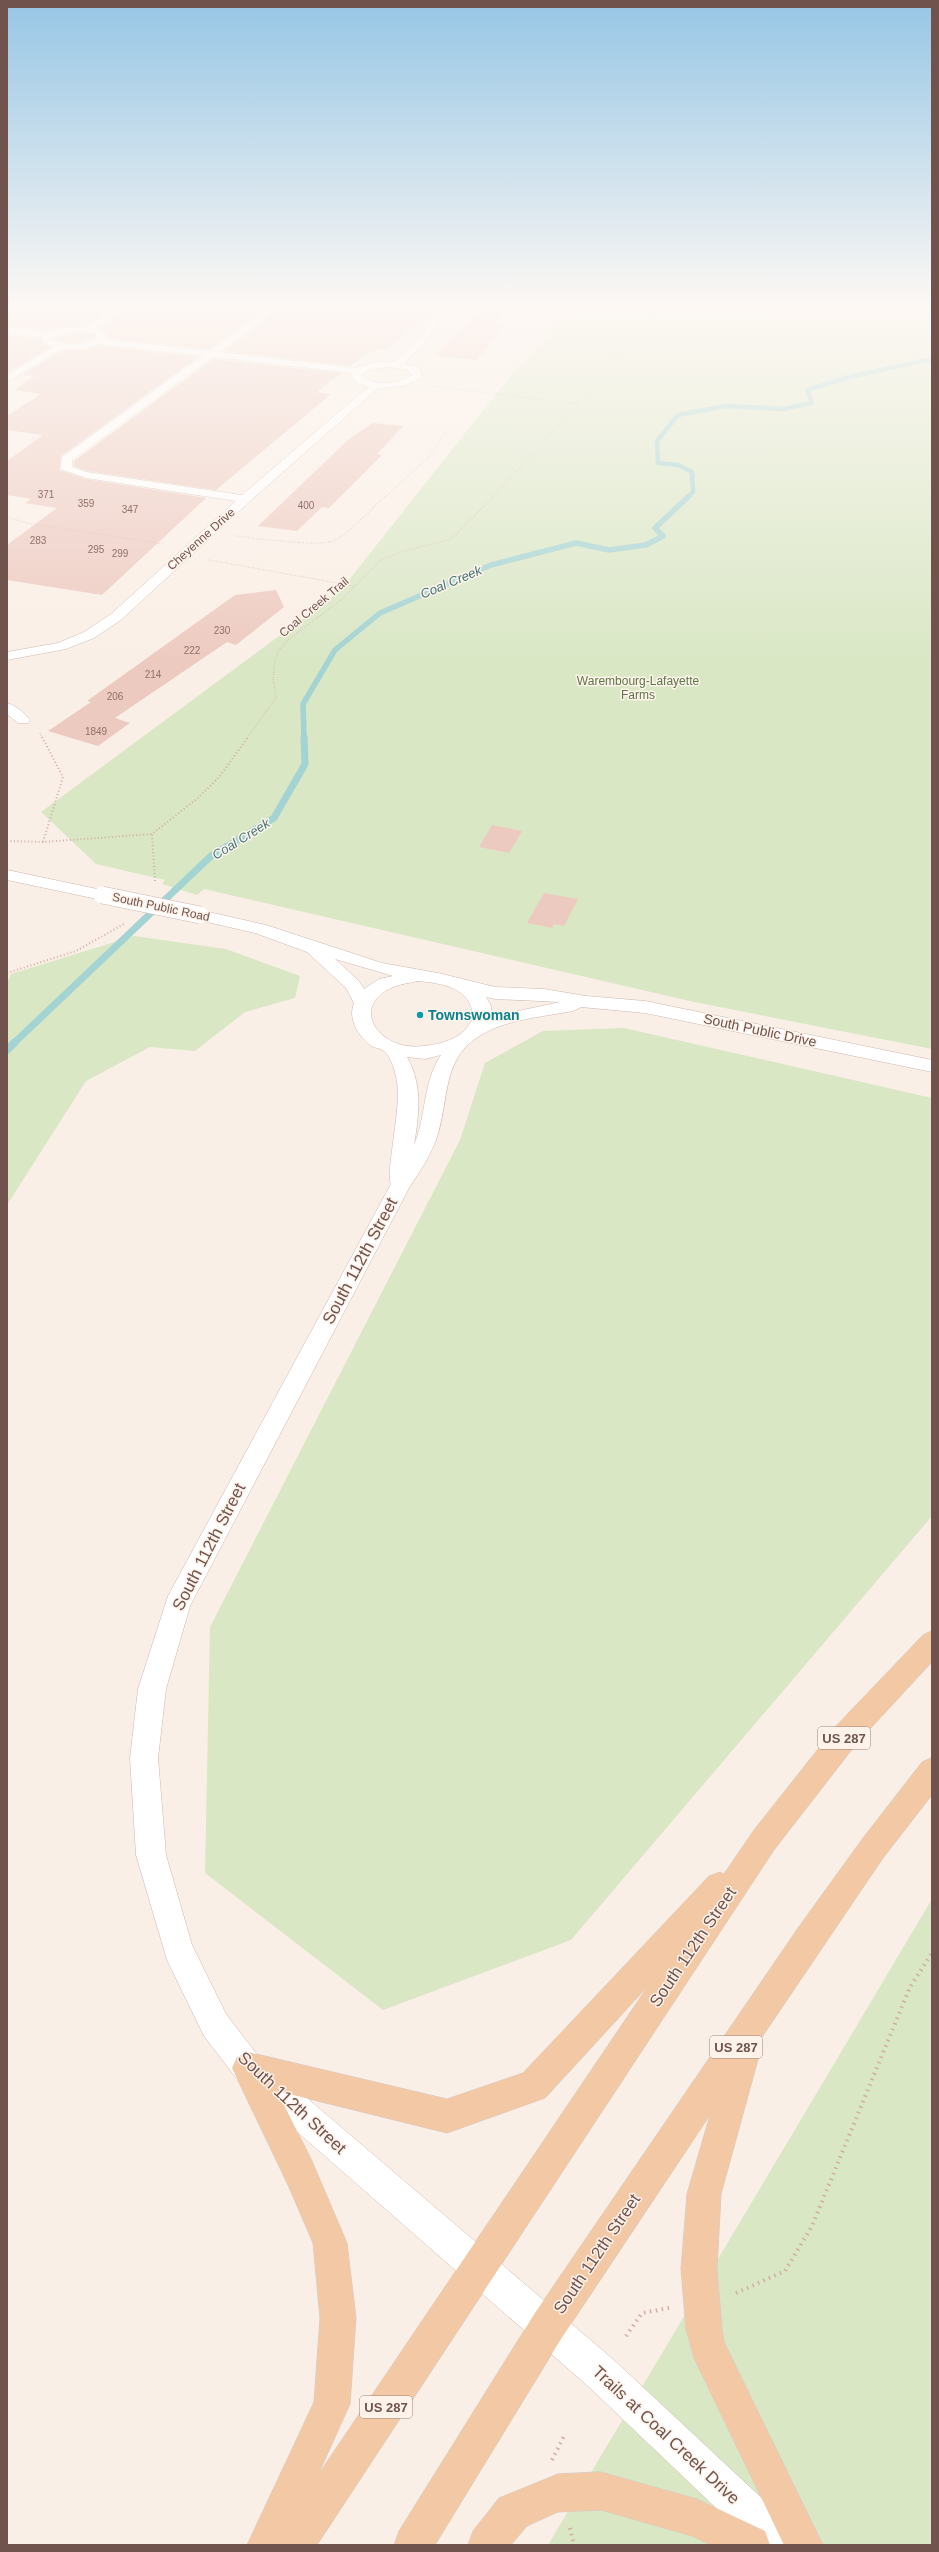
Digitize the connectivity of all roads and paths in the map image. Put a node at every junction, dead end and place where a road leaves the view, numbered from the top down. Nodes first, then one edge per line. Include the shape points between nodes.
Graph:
1 (113, 425) edge
2 (330, 425) edge
3 (559, 425) edge
4 (446, 432) dead end
5 (245, 499) junction
6 (7, 517) edge
7 (208, 533) junction
8 (170, 545) dead end
9 (208, 560) dead end
10 (354, 586) junction
11 (7, 656) edge
12 (7, 707) edge
13 (23, 720) dead end
14 (38, 729) dead end
15 (152, 834) junction
16 (7, 841) edge
17 (43, 842) junction
18 (7, 875) edge
19 (155, 887) dead end
20 (129, 921) dead end
21 (313, 948) junction
22 (7, 972) edge
23 (418, 976) junction
24 (462, 986) junction
25 (363, 1002) junction
26 (586, 1002) junction
27 (476, 1030) junction
28 (460, 1043) junction
29 (392, 1048) junction
30 (932, 1066) edge
31 (398, 1188) junction
32 (932, 1643) edge
33 (932, 1772) edge
34 (764, 1840) junction
35 (932, 1953) edge
36 (753, 2023) junction
37 (248, 2068) junction
38 (478, 2270) junction
39 (732, 2294) dead end
40 (678, 2307) dead end
41 (548, 2326) junction
42 (626, 2336) dead end
43 (564, 2436) dead end
44 (554, 2469) dead end
45 (568, 2522) dead end
46 (266, 2545) edge
47 (294, 2545) edge
48 (413, 2545) edge
49 (487, 2545) edge
50 (574, 2545) edge
51 (751, 2545) edge
52 (783, 2545) edge
53 (804, 2545) edge

1 - 5 street via 66,459 66,469 86,475
2 - 5 street, Cheyenne Drive
3 - 10 path, Coal Creek Trail via 467,525 451,538 381,560
4 - 7 path via 428,458 407,479 370,509 345,534 331,542 270,541
5 - 7 street, Cheyenne Drive
6 - 8 path via 27,523
7 - 11 street, Cheyenne Drive via 116,617 89,635 39,652
9 - 10 path
10 - 15 path, Coal Creek Trail via 342,599 288,640 279,650 274,660 276,698 220,776 198,798
12 - 13 street
14 - 17 path via 63,777
15 - 17 path
15 - 19 path
16 - 17 path
18 - 21 street, South Public Road, bridge via 260,929
20 - 22 path via 76,951
21 - 23 street, South Public Road
21 - 25 street, South Public Road via 353,985
23 - 24 street via 442,978
23 - 25 street via 385,984
24 - 26 street via 480,991 558,996
24 - 27 street via 476,997 480,1005 482,1013
25 - 29 street via 359,1017 366,1032 383,1045
26 - 27 street via 517,1014
26 - 30 street, South Public Drive via 645,1007
27 - 28 street
28 - 29 street via 442,1050 422,1052
28 - 31 street, South 112th Street via 445,1060 439,1072 434,1088 428,1134
29 - 31 street, South 112th Street via 405,1070 410,1102 410,1119
31 - 37 street, South 112th Street via 177,1604 152,1689 144,1758 151,1855 178,1949 215,2025
32 - 34 main road, South 112th Street / US 287 via 847,1734
33 - 36 main road, South 112th Street / US 287 via 873,1848
34 - 37 main road via 533,2086 447,2116
34 - 38 main road, South 112th Street / US 287
35 - 39 path via 910,1987 812,2226 785,2270
36 - 41 main road, South 112th Street / US 287
36 - 53 main road via 728,2101 704,2194 700,2269 704,2329 707,2345
37 - 38 street, South 112th Street
37 - 46 main road via 300,2173 330,2243 338,2318 332,2404
38 - 41 street, South 112th Street
38 - 47 main road, US 287
40 - 42 path via 642,2313
41 - 48 main road, US 287
41 - 52 street, Trails at Coal Creek Drive
43 - 44 path via 552,2458
45 - 50 path
49 - 51 main road via 513,2512 558,2493 602,2490 697,2518

